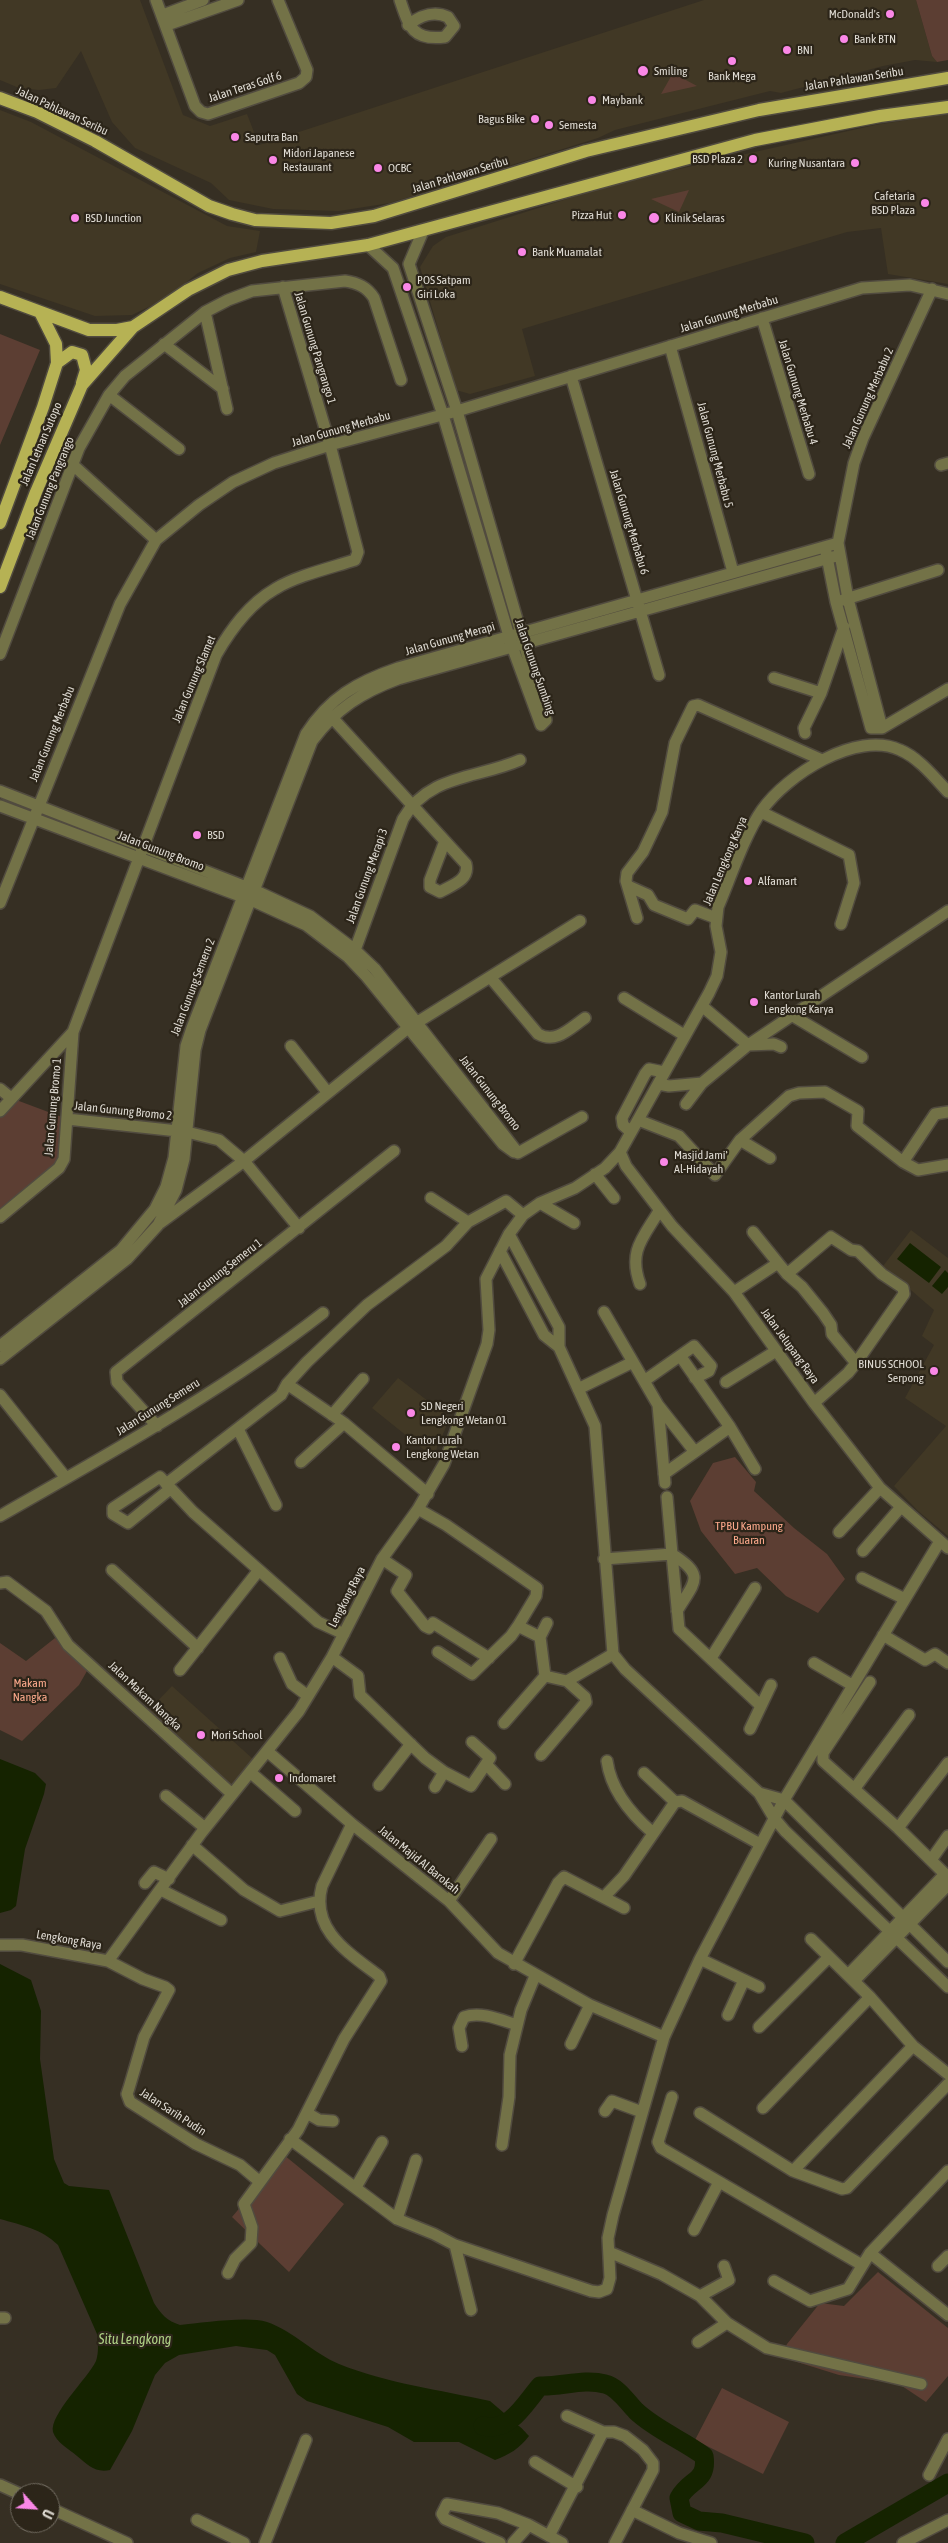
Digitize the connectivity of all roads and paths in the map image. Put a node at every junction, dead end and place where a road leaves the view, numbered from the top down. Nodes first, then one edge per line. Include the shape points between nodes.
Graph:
1 (156, 0) edge
2 (203, 0) edge
3 (238, 0) edge
4 (278, 0) edge
5 (400, 0) edge
6 (165, 20) junction
7 (408, 25) dead end
8 (948, 78) edge
9 (0, 98) edge
10 (948, 107) edge
11 (423, 231) junction
12 (368, 246) junction
13 (282, 288) junction
14 (932, 289) junction
15 (948, 294) edge
16 (0, 297) edge
17 (40, 312) junction
18 (205, 312) junction
19 (762, 318) junction
20 (133, 327) junction
21 (164, 344) junction
22 (670, 346) junction
23 (57, 363) junction
24 (571, 376) junction
25 (401, 380) dead end
26 (82, 386) junction
27 (223, 390) junction
28 (109, 395) junction
29 (227, 409) dead end
30 (457, 411) junction
31 (443, 415) junction
32 (330, 445) junction
33 (179, 449) dead end
34 (72, 464) junction
35 (809, 474) dead end
36 (0, 523) edge
37 (156, 540) junction
38 (838, 543) junction
39 (825, 545) junction
40 (840, 554) junction
41 (827, 557) junction
42 (938, 570) dead end
43 (733, 572) junction
44 (0, 587) edge
45 (848, 599) junction
46 (836, 602) junction
47 (639, 604) junction
48 (844, 627) junction
49 (516, 640) junction
50 (0, 654) edge
51 (659, 676) dead end
52 (774, 678) dead end
53 (948, 689) edge
54 (821, 693) junction
55 (328, 713) junction
56 (877, 728) junction
57 (804, 733) dead end
58 (520, 760) dead end
59 (822, 760) junction
60 (0, 791) edge
61 (948, 792) edge
62 (412, 804) junction
63 (0, 806) edge
64 (35, 812) junction
65 (761, 812) junction
66 (445, 841) dead end
67 (141, 852) junction
68 (628, 886) junction
69 (248, 893) junction
70 (0, 902) edge
71 (948, 910) edge
72 (637, 918) dead end
73 (716, 918) junction
74 (580, 921) dead end
75 (841, 924) dead end
76 (352, 953) junction
77 (490, 977) junction
78 (624, 998) dead end
79 (702, 1006) junction
80 (793, 1016) junction
81 (585, 1018) dead end
82 (413, 1025) junction
83 (74, 1032) junction
84 (684, 1034) junction
85 (748, 1045) junction
86 (291, 1046) dead end
87 (781, 1047) dead end
88 (862, 1057) dead end
89 (664, 1072) junction
90 (702, 1083) junction
91 (658, 1084) junction
92 (0, 1089) edge
93 (328, 1093) junction
94 (11, 1098) junction
95 (686, 1104) dead end
96 (0, 1111) edge
97 (948, 1112) edge
98 (582, 1117) dead end
99 (67, 1119) junction
100 (638, 1120) junction
101 (182, 1132) junction
102 (631, 1132) junction
103 (740, 1140) junction
104 (394, 1151) dead end
105 (620, 1152) junction
106 (770, 1158) dead end
107 (244, 1161) junction
108 (903, 1162) junction
109 (948, 1165) edge
110 (595, 1174) junction
111 (431, 1198) dead end
112 (614, 1198) dead end
113 (540, 1202) junction
114 (660, 1211) junction
115 (523, 1215) junction
116 (0, 1217) edge
117 (468, 1222) junction
118 (574, 1222) dead end
119 (158, 1225) junction
120 (299, 1228) junction
121 (137, 1232) junction
122 (753, 1232) dead end
123 (509, 1234) junction
124 (500, 1251) junction
125 (778, 1263) junction
126 (788, 1274) junction
127 (640, 1284) dead end
128 (734, 1292) junction
129 (547, 1306) junction
130 (604, 1312) dead end
131 (323, 1313) dead end
132 (533, 1313) junction
133 (0, 1346) edge
134 (559, 1347) junction
135 (776, 1351) junction
136 (681, 1357) junction
137 (0, 1359) edge
138 (633, 1362) junction
139 (856, 1363) junction
140 (695, 1378) junction
141 (363, 1379) dead end
142 (644, 1381) junction
143 (726, 1382) dead end
144 (286, 1384) junction
145 (578, 1389) junction
146 (0, 1395) edge
147 (814, 1403) junction
148 (658, 1405) junction
149 (332, 1415) junction
150 (344, 1423) junction
151 (157, 1426) junction
152 (730, 1427) junction
153 (238, 1429) junction
154 (696, 1452) junction
155 (301, 1462) dead end
156 (755, 1469) dead end
157 (66, 1478) junction
158 (168, 1486) junction
159 (880, 1488) junction
160 (428, 1494) junction
161 (667, 1497) dead end
162 (276, 1505) dead end
163 (900, 1507) junction
164 (418, 1509) junction
165 (0, 1516) edge
166 (839, 1532) dead end
167 (944, 1545) edge
168 (863, 1551) dead end
169 (673, 1555) junction
170 (382, 1559) junction
171 (605, 1561) junction
172 (112, 1570) dead end
173 (259, 1570) junction
174 (862, 1578) dead end
175 (0, 1583) edge
176 (755, 1588) dead end
177 (905, 1599) junction
178 (677, 1611) junction
179 (547, 1623) dead end
180 (518, 1626) junction
181 (344, 1634) junction
182 (883, 1635) junction
183 (540, 1637) junction
184 (198, 1648) junction
185 (438, 1652) dead end
186 (613, 1654) junction
187 (332, 1657) junction
188 (280, 1658) dead end
189 (489, 1658) junction
190 (711, 1658) junction
191 (814, 1663) dead end
192 (948, 1663) edge
193 (180, 1670) dead end
194 (545, 1676) junction
195 (567, 1681) junction
196 (870, 1682) dead end
197 (771, 1685) dead end
198 (852, 1685) junction
199 (308, 1696) junction
200 (761, 1706) junction
201 (910, 1715) dead end
202 (504, 1723) dead end
203 (750, 1729) dead end
204 (472, 1742) dead end
205 (411, 1744) junction
206 (266, 1751) junction
207 (541, 1755) dead end
208 (608, 1761) dead end
209 (948, 1763) edge
210 (486, 1764) junction
211 (250, 1772) junction
212 (444, 1772) junction
213 (644, 1773) dead end
214 (505, 1784) dead end
215 (379, 1785) dead end
216 (435, 1787) dead end
217 (855, 1788) junction
218 (759, 1793) junction
219 (232, 1794) junction
220 (166, 1796) dead end
221 (784, 1800) junction
222 (675, 1802) junction
223 (295, 1811) dead end
224 (800, 1816) junction
225 (774, 1818) junction
226 (352, 1824) junction
227 (205, 1828) junction
228 (898, 1828) junction
229 (785, 1831) junction
230 (653, 1833) junction
231 (948, 1836) edge
232 (490, 1840) dead end
233 (760, 1844) junction
234 (192, 1846) junction
235 (930, 1860) junction
236 (947, 1878) edge
237 (169, 1879) junction
238 (145, 1883) dead end
239 (162, 1890) junction
240 (604, 1897) junction
241 (319, 1901) junction
242 (449, 1901) junction
243 (624, 1908) dead end
244 (221, 1920) dead end
245 (906, 1922) junction
246 (894, 1934) junction
247 (811, 1939) dead end
248 (0, 1945) edge
249 (830, 1957) junction
250 (700, 1959) junction
251 (108, 1961) junction
252 (948, 1962) edge
253 (514, 1964) junction
254 (535, 1976) junction
255 (851, 1978) junction
256 (744, 1980) junction
257 (759, 1987) dead end
258 (948, 1987) edge
259 (870, 1997) junction
260 (590, 2005) junction
261 (728, 2015) dead end
262 (517, 2025) junction
263 (760, 2027) dead end
264 (664, 2037) junction
265 (571, 2044) dead end
266 (462, 2046) dead end
267 (913, 2046) junction
268 (948, 2074) edge
269 (948, 2084) edge
270 (672, 2097) dead end
271 (763, 2108) dead end
272 (605, 2111) dead end
273 (642, 2112) junction
274 (307, 2113) junction
275 (700, 2113) dead end
276 (333, 2120) dead end
277 (290, 2139) junction
278 (382, 2142) dead end
279 (502, 2145) dead end
280 (416, 2160) dead end
281 (792, 2171) junction
282 (948, 2171) edge
283 (260, 2182) junction
284 (719, 2182) junction
285 (356, 2187) junction
286 (397, 2219) junction
287 (694, 2230) dead end
288 (455, 2246) junction
289 (609, 2252) junction
290 (870, 2253) junction
291 (948, 2256) edge
292 (862, 2265) junction
293 (724, 2266) dead end
294 (938, 2266) dead end
295 (228, 2273) dead end
296 (774, 2282) dead end
297 (700, 2296) junction
298 (471, 2310) dead end
299 (948, 2315) edge
300 (727, 2323) junction
301 (698, 2342) dead end
302 (921, 2384) dead end
303 (568, 2416) dead end
304 (603, 2432) junction
305 (948, 2438) edge
306 (306, 2440) dead end
307 (535, 2462) dead end
308 (929, 2475) dead end
309 (577, 2487) junction
310 (632, 2510) junction
311 (60, 2513) edge
312 (197, 2520) dead end
313 (948, 2520) edge
314 (528, 2525) junction
315 (550, 2536) junction
316 (677, 2538) edge
317 (127, 2543) edge
318 (244, 2543) edge
319 (265, 2543) edge
320 (500, 2543) edge
321 (513, 2543) edge
322 (562, 2543) edge
323 (615, 2543) edge
324 (711, 2543) edge
325 (903, 2543) edge

1 - 6 street
2 - 6 street
3 - 6 street
4 - 6 street, Jalan Teras Golf 6 via 307,70 306,77 299,83 208,114 195,106
5 - 7 street
8 - 9 main road, Jalan Pahlawan Seribu via 759,110 586,151 374,216 331,223 255,220 224,211 96,140
10 - 11 main road via 880,116 756,140
11 - 12 main road
11 - 30 street, Jalan Gunung Sumbing via 409,264
12 - 20 main road via 262,261 228,270 188,290
12 - 31 street, Jalan Gunung Sumbing via 392,266
13 - 18 street, Jalan Gunung Pangrango via 252,291
13 - 25 street, Jalan Gunung Pangrango via 346,281 366,288 374,298
13 - 32 street, Jalan Gunung Pangrango 1
14 - 15 street, Jalan Gunung Merbabu
14 - 19 street, Jalan Gunung Merbabu via 910,285 862,288
14 - 38 street, Jalan Gunung Merbabu 2 via 863,438 854,464
16 - 17 main road
17 - 20 main road via 89,330
17 - 23 main road, Jalan Letnan Sutopo via 56,344
18 - 21 street, Jalan Gunung Pangrango
18 - 27 street
19 - 22 street, Jalan Gunung Merbabu
19 - 35 street, Jalan Gunung Merbabu 4
20 - 26 main road, Jalan Letnan Sutopo
21 - 27 street
21 - 28 street, Jalan Gunung Pangrango via 125,376
22 - 24 street, Jalan Gunung Merbabu
22 - 43 street, Jalan Gunung Merbabu 5
23 - 26 main road via 72,352 82,355 86,370
23 - 36 main road, Jalan Letnan Sutopo
24 - 30 street, Jalan Gunung Merbabu
24 - 47 street, Jalan Gunung Merbabu 6
26 - 44 main road, Jalan Letnan Sutopo via 36,492
27 - 29 street
28 - 33 street
28 - 34 street, Jalan Gunung Pangrango
30 - 31 street, Jalan Gunung Merbabu
30 - 49 street, Jalan Gunung Sumbing
31 - 32 street, Jalan Gunung Merbabu
31 - 49 street, Jalan Gunung Sumbing
32 - 37 street, Jalan Gunung Merbabu via 274,463 233,482
32 - 67 street, Jalan Gunung Slamet via 358,552 355,560 275,588 248,610 229,632 216,655
34 - 37 street
34 - 50 street, Jalan Gunung Pangrango
37 - 64 street, Jalan Gunung Merbabu via 120,604
38 - 39 street, Jalan Gunung Merapi
38 - 40 street, Jalan Gunung Merbabu 2
39 - 41 street
39 - 43 street, Jalan Gunung Merapi
40 - 41 street, Jalan Gunung Merapi
40 - 45 street, Jalan Gunung Merbabu 2
41 - 46 street
41 - 47 street, Jalan Gunung Merapi
42 - 45 street
43 - 47 street, Jalan Gunung Merapi
45 - 46 street
45 - 56 street, Jalan Gunung Merbabu 2
46 - 48 street
47 - 49 street, Jalan Gunung Merapi
47 - 51 street, Jalan Gunung Merbabu 6
48 - 54 street
48 - 56 street
49 - 49 street, Jalan Gunung Sumbing via 546,720 541,725
49 - 55 street, Jalan Gunung Merapi via 372,688
52 - 54 street
53 - 56 street
54 - 57 street
55 - 62 street
55 - 69 street, Jalan Gunung Merapi via 312,741
58 - 62 street, Jalan Gunung Merapi 3 via 445,782
59 - 61 street, Jalan Lengkong Karya via 865,745 885,745 901,750
59 - 65 street, Jalan Lengkong Karya via 784,786
59 - 68 street via 698,705 692,706 675,743 662,812 642,852 627,873
60 - 64 street, Jalan Gunung Bromo
62 - 66 street
62 - 76 street, Jalan Gunung Merapi 3 via 403,818
63 - 64 street, Jalan Gunung Bromo
64 - 67 street, Jalan Gunung Bromo
64 - 70 street, Jalan Gunung Merbabu
65 - 73 street, Jalan Lengkong Karya
65 - 75 street via 849,855 854,883
67 - 69 street, Jalan Gunung Bromo
67 - 83 street, Jalan Gunung Bromo 1
68 - 72 street
68 - 73 street via 648,895 654,905 688,919 695,910
69 - 76 street, Jalan Gunung Bromo
69 - 101 street, Jalan Gunung Semeru 2 via 200,1030
71 - 80 street
73 - 79 street, Jalan Lengkong Karya via 721,962
74 - 77 street, Jalan Gunung Semeru 2
76 - 82 street, Jalan Gunung Bromo
77 - 81 street via 538,1034 547,1039 554,1039
77 - 82 street, Jalan Gunung Semeru 2
78 - 84 street
79 - 84 street, Jalan Lengkong Karya
79 - 85 street
80 - 85 street
80 - 88 street
82 - 93 street, Jalan Gunung Semeru 2
82 - 98 street, Jalan Gunung Bromo via 503,1144 513,1152
83 - 94 street, Jalan Gunung Bromo 1
83 - 99 street, Jalan Gunung Bromo 1
84 - 89 street, Jalan Lengkong Karya
85 - 87 street via 774,1044
85 - 90 street
86 - 93 street
89 - 91 street, Jalan Lengkong Karya
89 - 102 street via 649,1069 645,1074 622,1118 623,1125
90 - 91 street
90 - 95 street
91 - 100 street, Jalan Lengkong Karya
92 - 94 street
93 - 107 street, Jalan Gunung Semeru 2
94 - 96 street, Jalan Gunung Bromo 1
97 - 108 street via 935,1114
99 - 101 street, Jalan Gunung Bromo 2
99 - 116 street, Jalan Gunung Bromo 1 via 64,1159 59,1168
100 - 102 street, Jalan Lengkong Karya
100 - 103 street via 679,1136 716,1175
101 - 107 street via 219,1140
101 - 119 street, Jalan Gunung Semeru 2 via 184,1160 176,1190
101 - 121 street, Jalan Gunung Semeru 2 via 166,1187 155,1210
102 - 105 street, Jalan Lengkong Karya
103 - 106 street
103 - 108 street via 789,1096 821,1091 858,1111 856,1126
104 - 120 street, Jalan Gunung Semeru 1
105 - 110 street, Lengkong Raya
105 - 114 street, Jalan Jelupang Raya via 626,1166
107 - 119 street, Jalan Gunung Semeru 2
107 - 120 street
108 - 109 street via 918,1170
110 - 112 street
110 - 113 street, Lengkong Raya via 575,1188
111 - 117 street
113 - 115 street, Lengkong Raya
113 - 118 street
114 - 127 street via 636,1250 634,1267
114 - 128 street, Jalan Jelupang Raya
115 - 117 street via 506,1201
115 - 123 street, Lengkong Raya
117 - 144 street via 446,1246 367,1305
119 - 121 street, Jalan Gunung Semeru 2
119 - 137 street, Jalan Gunung Semeru 2 via 127,1259
120 - 151 street, Jalan Gunung Semeru 1 via 116,1372 117,1382
121 - 133 street, Jalan Gunung Semeru 2 via 121,1250
122 - 125 street
123 - 124 street, Lengkong Raya
123 - 129 street
124 - 132 street
124 - 160 street, Lengkong Raya via 486,1279 489,1330 481,1367 446,1458
125 - 126 street
125 - 128 street
126 - 139 street via 823,1313 831,1325 832,1334
126 - 139 street via 831,1236 851,1250 858,1251 882,1274 904,1288 904,1294
128 - 135 street, Jalan Jelupang Raya
129 - 132 street
129 - 134 street via 559,1328
130 - 138 street
131 - 151 street, Jalan Gunung Semeru via 297,1334
132 - 134 street via 544,1335
134 - 145 street
135 - 143 street
135 - 147 street, Jalan Jelupang Raya
136 - 140 street
136 - 140 street via 696,1347 710,1366 709,1371
136 - 142 street
138 - 142 street
138 - 145 street
139 - 147 street
140 - 152 street
141 - 149 street
142 - 148 street
144 - 149 street
144 - 153 street via 281,1394
145 - 171 street via 595,1426
146 - 157 street
147 - 159 street, Jalan Jelupang Raya
148 - 154 street
148 - 154 street via 664,1479
149 - 150 street
150 - 155 street
150 - 160 street
151 - 157 street, Jalan Gunung Semeru
152 - 154 street
152 - 156 street
153 - 158 street
153 - 162 street
157 - 165 street, Jalan Gunung Semeru
158 - 158 street via 128,1523 113,1514 113,1508 158,1477
158 - 173 street
159 - 163 street, Jalan Jelupang Raya
159 - 166 street
160 - 164 street, Lengkong Raya
161 - 169 street
163 - 167 street, Jalan Jelupang Raya
163 - 168 street
164 - 170 street, Lengkong Raya
164 - 180 street via 537,1588 536,1596
167 - 177 street
169 - 171 street
169 - 178 street
169 - 178 street via 693,1569 695,1575
170 - 181 street, Lengkong Raya
170 - 189 street via 406,1575 397,1591 425,1626 429,1628 433,1623
171 - 186 street
172 - 184 street
173 - 181 street via 318,1622
173 - 184 street
174 - 177 street
175 - 219 street, Jalan Makam Nangka via 7,1582 46,1612 68,1645
176 - 190 street
177 - 182 street
178 - 190 street via 680,1629
179 - 183 street
180 - 183 street
180 - 189 street
181 - 187 street, Lengkong Raya
182 - 192 street via 925,1660 935,1654
182 - 198 street
183 - 194 street
184 - 193 street
185 - 189 street via 472,1674
186 - 195 street
186 - 218 street via 625,1669
187 - 199 street, Lengkong Raya
187 - 205 street via 358,1676 360,1695
188 - 199 street via 292,1684
190 - 200 street
191 - 198 street
194 - 195 street
194 - 202 street
195 - 207 street via 585,1697 586,1702
196 - 217 street via 822,1755 823,1760
197 - 200 street
198 - 221 street
199 - 206 street, Lengkong Raya
200 - 203 street
201 - 217 street
204 - 210 street via 489,1756
205 - 212 street
205 - 215 street
206 - 211 street, Lengkong Raya
206 - 226 street, Jalan Majid Al Barokah
208 - 230 street via 613,1784 638,1820
209 - 228 street
210 - 212 street via 471,1786
210 - 214 street
211 - 219 street, Lengkong Raya
211 - 223 street
212 - 216 street
213 - 222 street
217 - 228 street
218 - 221 street
218 - 225 street
219 - 227 street, Lengkong Raya
220 - 227 street
221 - 224 street
221 - 225 street
222 - 230 street
222 - 233 street via 682,1801
224 - 229 street
224 - 245 street
225 - 229 street
225 - 233 street
226 - 241 street via 322,1886
226 - 242 street, Jalan Majid Al Barokah
227 - 234 street, Lengkong Raya
228 - 235 street
229 - 246 street
230 - 240 street via 624,1876
231 - 235 street
232 - 242 street
233 - 250 street
234 - 237 street, Lengkong Raya
234 - 241 street via 244,1890 280,1910
235 - 236 street
236 - 245 street
237 - 238 street via 154,1872
237 - 239 street, Lengkong Raya
239 - 244 street
239 - 251 street, Lengkong Raya
240 - 243 street
240 - 253 street via 562,1878
241 - 274 street via 321,1920 334,1941 379,1976 380,1981 344,2039
242 - 253 street, Jalan Majid Al Barokah via 484,1940
245 - 246 street
245 - 252 street
246 - 255 street
246 - 258 street
247 - 249 street
248 - 251 street, Lengkong Raya
249 - 255 street
249 - 263 street
250 - 256 street
250 - 264 street
251 - 283 street, Jalan Sarih Pudin via 169,1990 144,2038 128,2088 130,2102 196,2144 240,2165
253 - 254 street, Jalan Majid Al Barokah
254 - 260 street, Jalan Majid Al Barokah
254 - 262 street
255 - 259 street
256 - 257 street
256 - 261 street
259 - 267 street
259 - 271 street
260 - 264 street, Jalan Majid Al Barokah
260 - 265 street
262 - 266 street via 471,2014 464,2017 459,2028
262 - 279 street via 510,2055 509,2097
264 - 273 street
267 - 268 street
267 - 281 street
269 - 281 street via 847,2188 838,2188
270 - 284 street via 658,2146
272 - 273 street via 612,2100
273 - 289 street via 613,2215
274 - 276 street via 319,2120
274 - 277 street
275 - 281 street
277 - 283 street
277 - 285 street
278 - 285 street
280 - 286 street
282 - 290 street
283 - 295 street via 243,2206 252,2226 250,2245 238,2256
284 - 287 street
284 - 292 street
285 - 286 street
286 - 288 street
288 - 289 street via 599,2292 609,2284
288 - 298 street
289 - 297 street via 661,2274
290 - 292 street
290 - 299 street
291 - 294 street
292 - 296 street via 848,2289 814,2302
293 - 297 street via 729,2280
297 - 300 street
300 - 301 street
300 - 302 street via 767,2348
303 - 304 street
304 - 309 street
304 - 310 street via 625,2436 653,2463 653,2470
305 - 308 street
306 - 319 street
307 - 309 street
309 - 315 street
310 - 316 street
310 - 323 street
311 - 317 street
312 - 318 street
313 - 325 street
314 - 315 street
314 - 320 street via 498,2513 447,2504 442,2514 445,2519
314 - 321 street
315 - 322 street
316 - 324 street

